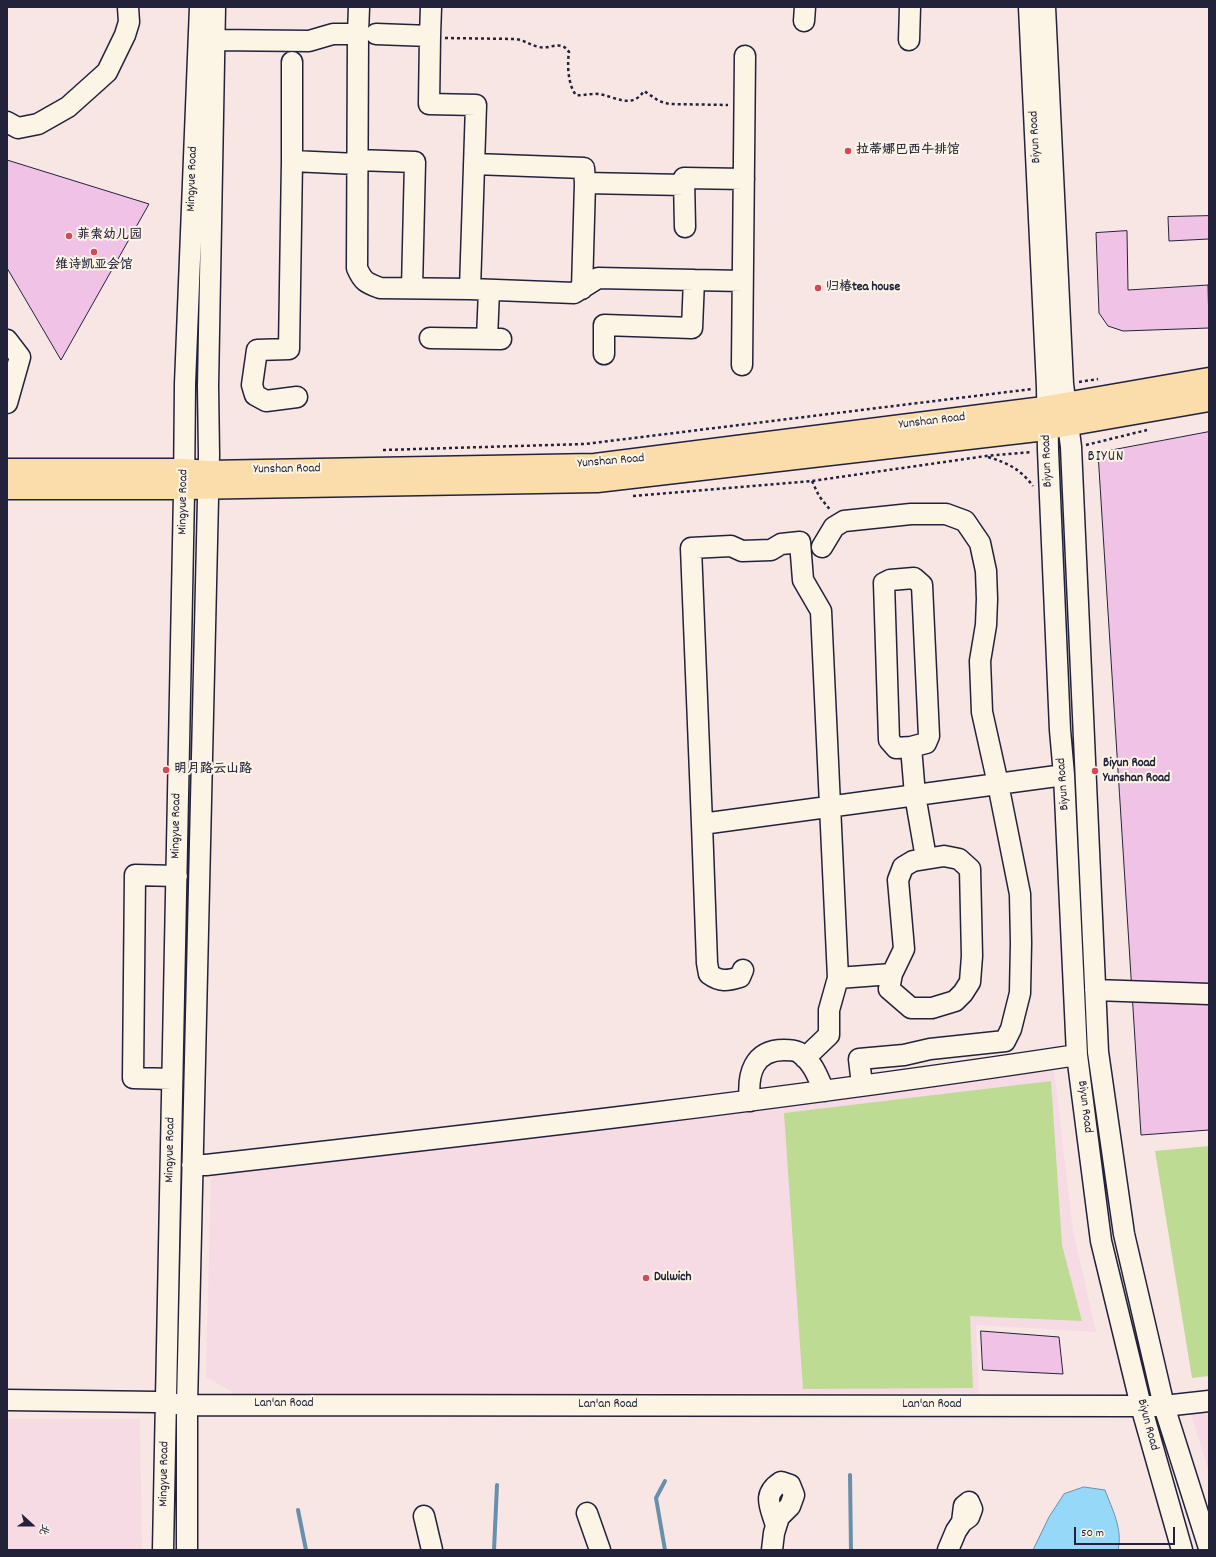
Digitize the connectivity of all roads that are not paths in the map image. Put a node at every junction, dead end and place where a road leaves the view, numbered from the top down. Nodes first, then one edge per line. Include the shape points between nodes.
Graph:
1 (128, 7) edge
2 (200, 7) edge
3 (216, 7) edge
4 (359, 7) edge
5 (431, 7) edge
6 (910, 7) edge
7 (1030, 7) edge
8 (1045, 7) edge
9 (367, 34) junction
10 (430, 37) junction
11 (215, 40) junction
12 (909, 40) dead end
13 (745, 56) dead end
14 (292, 62) dead end
15 (7, 122) edge
16 (292, 162) junction
17 (357, 162) junction
18 (474, 164) junction
19 (744, 180) junction
20 (585, 183) junction
21 (684, 186) junction
22 (684, 227) dead end
23 (694, 280) junction
24 (742, 280) junction
25 (412, 288) junction
26 (582, 288) junction
27 (479, 290) junction
28 (430, 338) dead end
29 (7, 340) edge
30 (604, 354) dead end
31 (742, 365) dead end
32 (1209, 379) edge
33 (297, 397) dead end
34 (1209, 400) edge
35 (7, 403) edge
36 (1056, 406) junction
37 (7, 470) edge
38 (184, 479) junction
39 (207, 479) junction
40 (7, 488) edge
41 (822, 547) dead end
42 (911, 747) junction
43 (1064, 775) junction
44 (998, 784) junction
45 (915, 795) junction
46 (830, 806) junction
47 (702, 824) junction
48 (926, 858) junction
49 (176, 876) junction
50 (743, 970) dead end
51 (892, 974) junction
52 (838, 978) junction
53 (1095, 990) junction
54 (1209, 994) edge
55 (1005, 1040) junction
56 (1077, 1055) junction
57 (805, 1058) junction
58 (1012, 1064) junction
59 (172, 1080) junction
60 (862, 1085) junction
61 (824, 1090) junction
62 (750, 1100) junction
63 (192, 1165) junction
64 (7, 1400) edge
65 (1209, 1401) edge
66 (166, 1402) junction
67 (187, 1405) junction
68 (1141, 1406) junction
69 (1164, 1406) junction
70 (587, 1513) dead end
71 (424, 1516) dead end
72 (962, 1522) dead end
73 (776, 1526) dead end
74 (1209, 1548) edge
75 (164, 1550) edge
76 (187, 1550) edge
77 (432, 1550) edge
78 (600, 1550) edge
79 (772, 1550) edge
80 (948, 1550) edge
81 (1182, 1550) edge

1 - 15 street via 129,22 125,35 107,72 68,107 38,124 18,128
2 - 38 street, Mingyue Road via 185,384
3 - 11 street, Mingyue Road
4 - 9 street
5 - 10 street
6 - 12 street
7 - 36 street, Biyun Road
8 - 36 street, Biyun Road
9 - 10 street
9 - 11 street via 333,34 310,40
9 - 17 street
10 - 18 street via 429,104 476,105
11 - 39 street, Mingyue Road
13 - 19 street
14 - 16 street
16 - 17 street
16 - 33 street via 289,348 256,350 252,385 255,395 266,401
17 - 25 street via 357,268 361,278 380,288
17 - 25 street via 415,162
18 - 20 street via 584,168
18 - 27 street
19 - 21 street via 684,178
19 - 24 street
20 - 21 street
20 - 26 street
21 - 22 street
23 - 24 street
23 - 26 street via 598,278
23 - 30 street via 692,328 604,325
24 - 31 street
25 - 27 street
26 - 27 street via 574,293
27 - 28 street via 494,339
29 - 35 street via 20,357
32 - 36 main road, Yunshan Road
34 - 36 main road, Yunshan Road
36 - 39 main road, Yunshan Road via 595,466
36 - 43 street, Biyun Road via 1060,730
36 - 53 street, Biyun Road via 1071,447
37 - 38 main road, Yunshan Road
38 - 39 main road, Yunshan Road
38 - 40 main road, Yunshan Road
38 - 49 street, Mingyue Road
39 - 63 street, Mingyue Road
41 - 44 street via 834,527 844,521 911,514 946,514 965,521 980,543 986,571 986,625 980,661 982,712
42 - 42 street via 896,748 889,740 884,583 914,578 922,585 929,736 926,742
42 - 45 street
43 - 44 street
43 - 56 street, Biyun Road
44 - 45 street
44 - 55 street via 1020,894 1020,993 1011,1028
45 - 46 street
45 - 48 street
46 - 47 street
46 - 47 street via 821,611 803,580 800,542 781,544 771,550 742,551 731,546 691,548
46 - 52 street
47 - 50 street via 709,974 716,980 731,980 740,977
48 - 51 street via 903,867 898,880 904,949
48 - 51 street via 944,856 959,859 970,869 970,982 964,993 955,1001 932,1008 911,1008 889,989
49 - 59 street, Mingyue Road
49 - 59 street via 135,875 133,1078
51 - 52 street
52 - 57 street via 829,1010 829,1035
53 - 54 street
53 - 69 street, Biyun Road via 1098,1052 1124,1234
55 - 58 street
55 - 60 street via 859,1059
56 - 58 street
56 - 68 street, Biyun Road via 1101,1241
57 - 61 street via 814,1068
57 - 62 street via 801,1053 781,1050 770,1051 759,1059 749,1079
58 - 60 street
59 - 66 street, Mingyue Road
60 - 61 street
61 - 62 street
62 - 63 street via 517,1130
63 - 67 street, Mingyue Road
64 - 66 street, Lan'an Road
65 - 69 street, Lan'an Road
66 - 67 street, Lan'an Road
66 - 75 street, Mingyue Road
67 - 68 street, Lan'an Road
67 - 76 street, Mingyue Road
68 - 69 street, Lan'an Road
68 - 81 street, Biyun Road
69 - 74 street, Biyun Road
70 - 78 street
71 - 77 street
72 - 80 street
73 - 79 street

